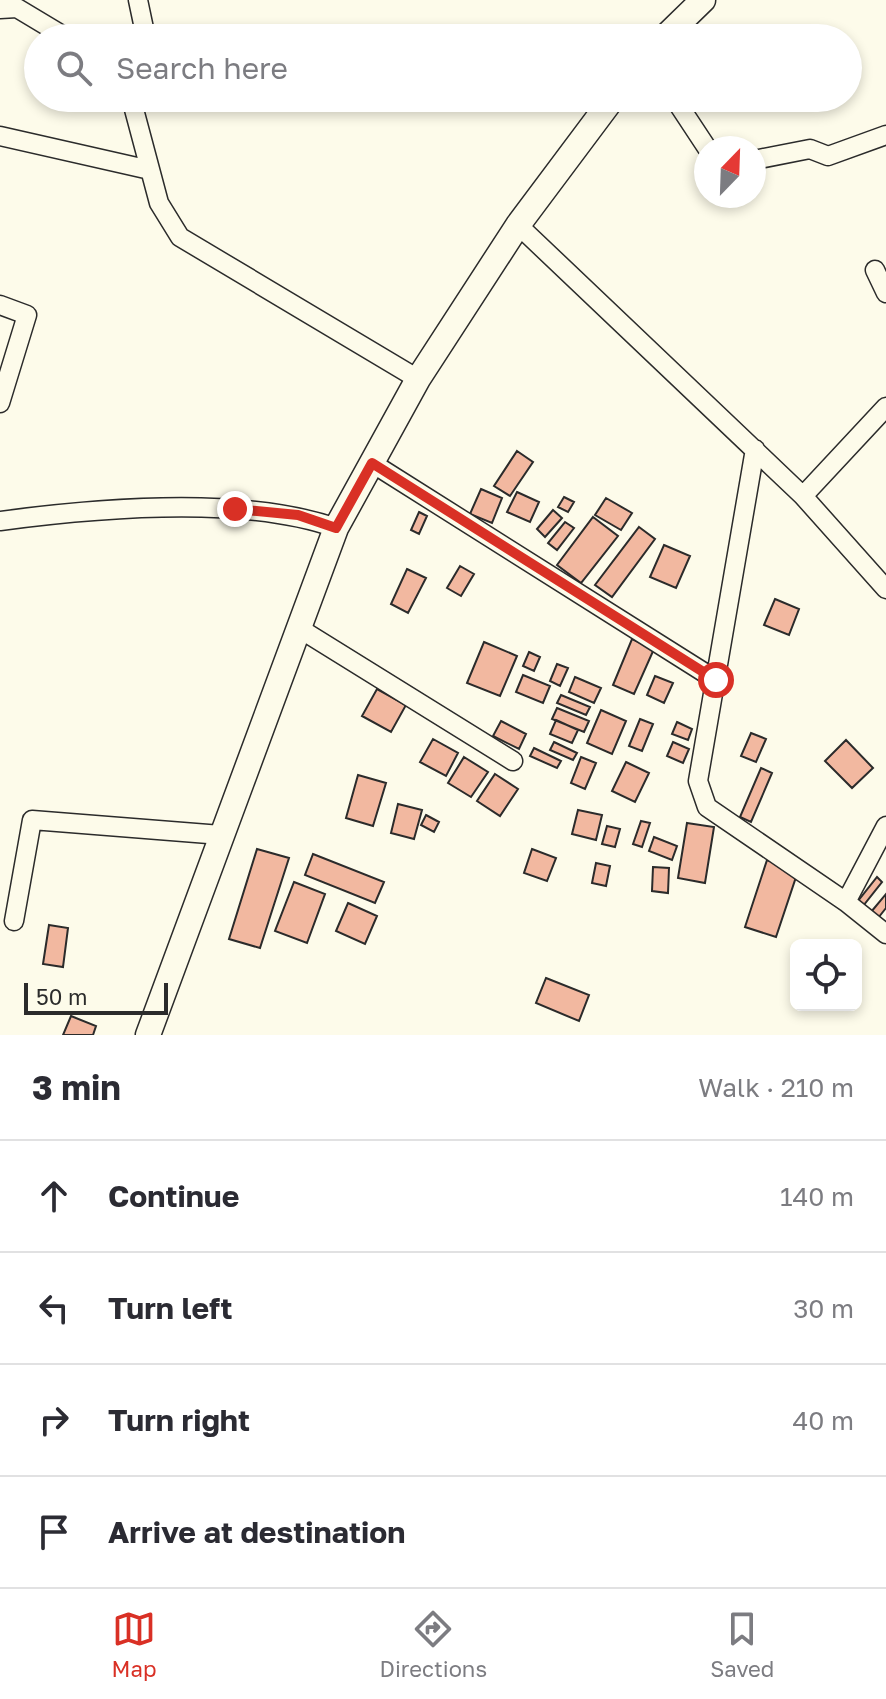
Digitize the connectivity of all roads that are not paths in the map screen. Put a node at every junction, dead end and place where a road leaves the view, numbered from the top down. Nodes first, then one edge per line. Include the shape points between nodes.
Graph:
1 (138, 0) edge
2 (703, 0) edge
3 (0, 9) edge
4 (44, 24) edge
5 (143, 24) edge
6 (678, 24) edge
7 (135, 112) edge
8 (603, 112) edge
9 (683, 112) edge
10 (886, 135) edge
11 (0, 136) edge
12 (699, 136) edge
13 (766, 158) edge
14 (150, 170) junction
15 (518, 225) junction
16 (875, 270) dead end
17 (886, 293) edge
18 (0, 305) edge
19 (418, 379) junction
20 (0, 403) edge
21 (886, 407) edge
22 (755, 449) junction
23 (372, 463) junction
24 (803, 496) junction
25 (0, 521) edge
26 (336, 528) junction
27 (886, 589) edge
28 (297, 627) junction
29 (716, 680) junction
30 (513, 761) dead end
31 (886, 826) edge
32 (221, 835) junction
33 (846, 902) junction
34 (14, 921) dead end
35 (886, 934) edge
36 (148, 1035) edge

1 - 5 street
2 - 6 street
3 - 4 street via 17,8
7 - 14 street
8 - 15 street
9 - 12 street
10 - 13 street via 828,156 810,149
11 - 14 street
14 - 19 street via 159,203 180,237
15 - 19 street
15 - 22 street
16 - 17 street
18 - 20 street via 27,315
19 - 23 street
21 - 24 street
22 - 24 street
22 - 29 street
23 - 26 street
23 - 29 street
24 - 27 street
25 - 26 street via 75,511 235,509 298,515
26 - 28 street
28 - 30 street
28 - 32 street
29 - 33 street via 698,781 707,807
31 - 33 street
32 - 34 street via 32,820
32 - 36 street
33 - 35 street

